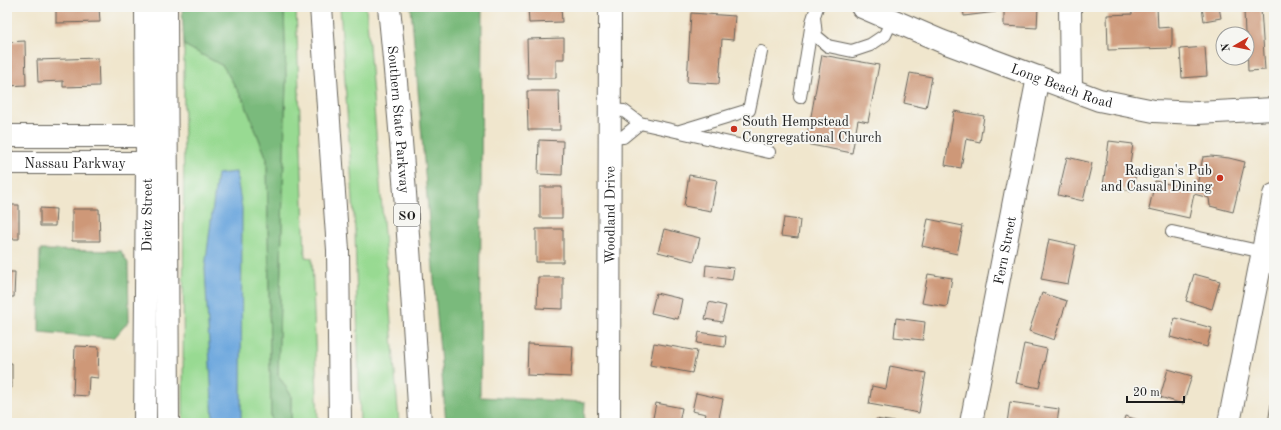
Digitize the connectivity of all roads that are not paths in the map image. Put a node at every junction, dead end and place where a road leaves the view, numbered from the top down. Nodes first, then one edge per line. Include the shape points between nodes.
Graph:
1 (146, 7) edge
2 (166, 7) edge
3 (321, 7) edge
4 (389, 7) edge
5 (610, 7) edge
6 (862, 7) edge
7 (1070, 7) edge
8 (815, 12) edge
9 (892, 20) junction
10 (761, 52) dead end
11 (1038, 77) junction
12 (1071, 89) junction
13 (800, 97) dead end
14 (1274, 109) edge
15 (610, 110) junction
16 (640, 123) junction
17 (679, 132) junction
18 (7, 136) edge
19 (156, 136) junction
20 (610, 138) junction
21 (769, 152) dead end
22 (7, 163) edge
23 (157, 163) junction
24 (1274, 195) edge
25 (1172, 232) dead end
26 (1263, 252) junction
27 (145, 423) edge
28 (168, 423) edge
29 (340, 423) edge
30 (420, 423) edge
31 (609, 423) edge
32 (971, 423) edge
33 (1229, 423) edge

1 - 19 main road, Dietz Street
2 - 19 main road, Dietz Street
3 - 29 main road via 338,250
4 - 30 main road, Southern State Parkway / SO via 409,240
5 - 15 main road, Woodland Drive
6 - 9 main road, Long Beach Road
7 - 12 main road
8 - 9 lane via 816,36 828,46 852,51 870,45 885,35
8 - 13 lane
9 - 11 main road, Long Beach Road
10 - 17 lane via 749,110
11 - 12 main road, Long Beach Road
11 - 32 main road, Fern Street
12 - 14 main road, Long Beach Road via 1099,100 1154,111 1197,113
15 - 16 lane via 624,111
15 - 20 main road, Woodland Drive
16 - 17 lane
16 - 20 lane via 623,137
17 - 21 lane
18 - 19 main road, Nassau Parkway
19 - 23 main road, Dietz Street
20 - 31 main road, Woodland Drive
22 - 23 main road, Nassau Parkway
23 - 27 main road, Dietz Street
23 - 28 main road, Dietz Street
24 - 26 main road
25 - 26 lane
26 - 33 main road

